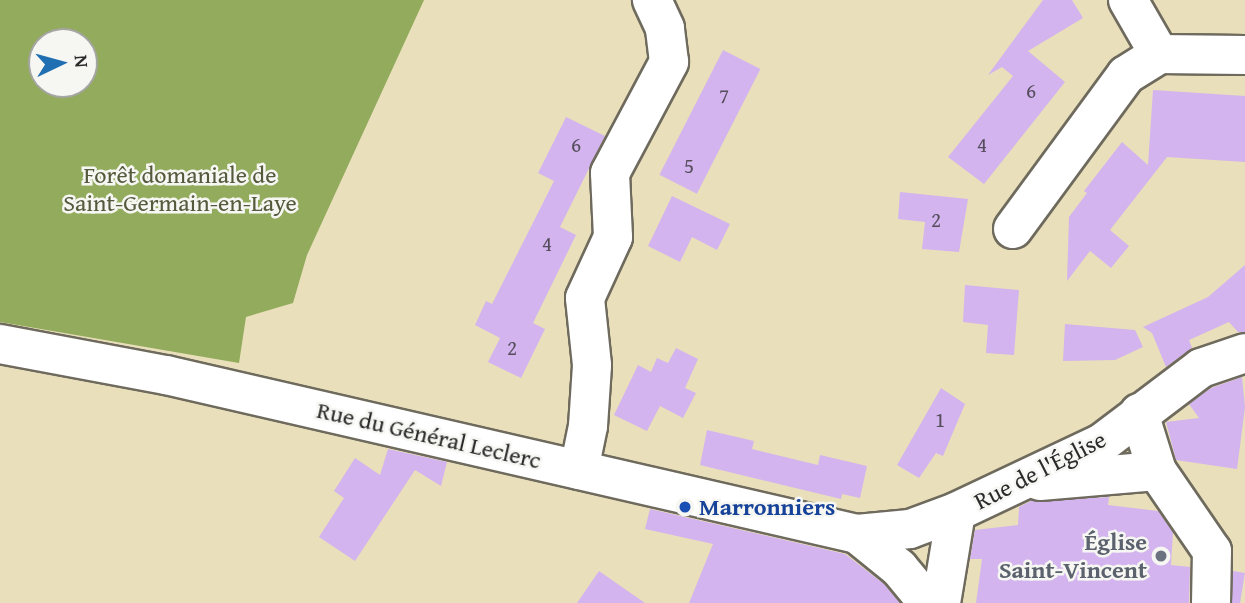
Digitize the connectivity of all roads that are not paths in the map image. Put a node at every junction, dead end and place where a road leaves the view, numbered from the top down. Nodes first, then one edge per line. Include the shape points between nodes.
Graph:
1 (652, 0) edge
2 (1128, 0) edge
3 (1159, 54) junction
4 (1245, 55) edge
5 (1013, 229) dead end
6 (0, 344) edge
7 (1245, 353) edge
8 (1139, 413) junction
9 (579, 470) junction
10 (1157, 471) junction
11 (1015, 483) junction
12 (956, 512) junction
13 (857, 534) junction
14 (928, 603) edge
15 (941, 603) edge
16 (1211, 603) edge

1 - 9 street via 665,28 669,62 610,173 613,237 585,298 592,365 588,426
2 - 3 street
3 - 4 street
3 - 5 street via 1126,75
6 - 9 street, Rue du Général Leclerc via 166,375
7 - 8 street, Rue de l'Église via 1201,368
8 - 10 street
8 - 11 street, Rue de l'Église via 1101,443
9 - 13 street, Rue du Général Leclerc
10 - 11 street
10 - 16 street via 1212,551
11 - 12 street, Rue de l'Église
12 - 13 street, Rue de l'Église via 909,529
12 - 15 street
13 - 14 street via 899,568

